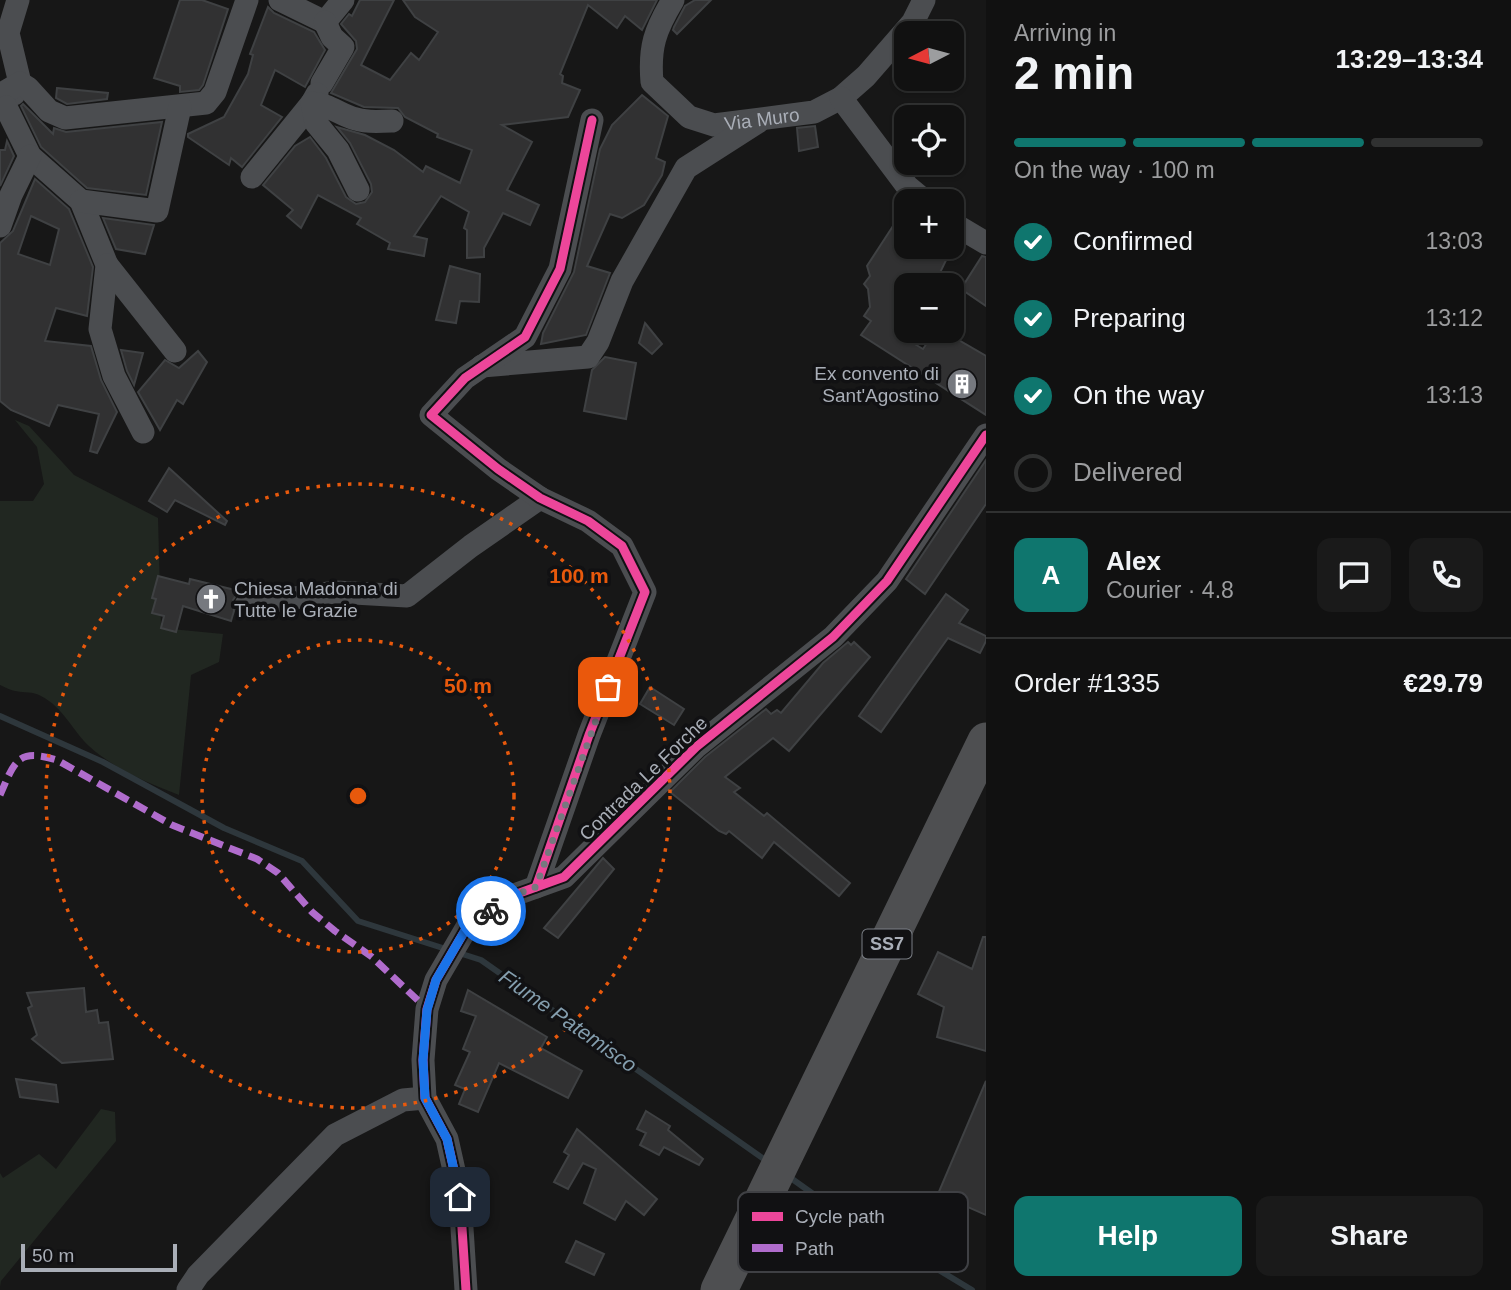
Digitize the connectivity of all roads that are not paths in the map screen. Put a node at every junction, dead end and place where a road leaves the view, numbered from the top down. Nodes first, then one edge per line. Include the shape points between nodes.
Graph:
1 (18, 0) edge
2 (247, 0) edge
3 (343, 0) edge
4 (673, 0) edge
5 (924, 0) edge
6 (290, 2) edge
7 (325, 22) junction
8 (4, 32) edge
9 (20, 83) junction
10 (318, 91) junction
11 (841, 98) junction
12 (2, 105) edge
13 (180, 107) junction
14 (764, 119) junction
15 (592, 120) dead end
16 (392, 121) dead end
17 (30, 156) junction
18 (251, 177) dead end
19 (911, 189) edge
20 (358, 190) dead end
21 (82, 201) junction
22 (0, 226) edge
23 (964, 230) edge
24 (986, 243) edge
25 (107, 265) junction
26 (175, 351) dead end
27 (482, 366) junction
28 (143, 432) dead end
29 (986, 435) edge
30 (540, 498) junction
31 (246, 605) dead end
32 (986, 741) edge
33 (536, 887) junction
34 (425, 1098) junction
35 (766, 1192) edge
36 (738, 1250) edge
37 (188, 1290) edge
38 (466, 1290) edge
39 (719, 1290) edge

1 - 8 street
2 - 13 street via 215,92 206,103
3 - 7 street
4 - 14 street, Via Muro via 653,37 652,82 689,117 714,125
5 - 11 street, Via Muro via 913,22
6 - 7 street
7 - 10 street via 343,47
8 - 9 street
9 - 12 street
9 - 13 street via 49,111 65,118
10 - 16 street via 326,104 355,119
10 - 18 street
10 - 20 street via 316,123 338,150
11 - 14 street, Via Muro via 814,112
11 - 19 street
12 - 17 street
13 - 21 street via 157,211
14 - 27 street via 686,167 622,281 589,357
15 - 27 street via 560,268 525,337
17 - 21 street
17 - 22 street
21 - 25 street
23 - 24 street
25 - 26 street
25 - 28 street via 100,329 114,376
27 - 30 street via 431,415
29 - 33 street, Contrada Le Forche via 887,580 833,638 696,747 564,877
30 - 31 street via 407,596 336,592
30 - 33 street via 588,521 622,546 645,592
32 - 35 main road, SS7
33 - 34 street, Contrada Le Forche via 514,895 467,927 436,980 427,1010
34 - 37 street via 402,1100 335,1135
34 - 38 street, Contrada Le Forche via 447,1139 460,1197
36 - 39 main road, SS7

